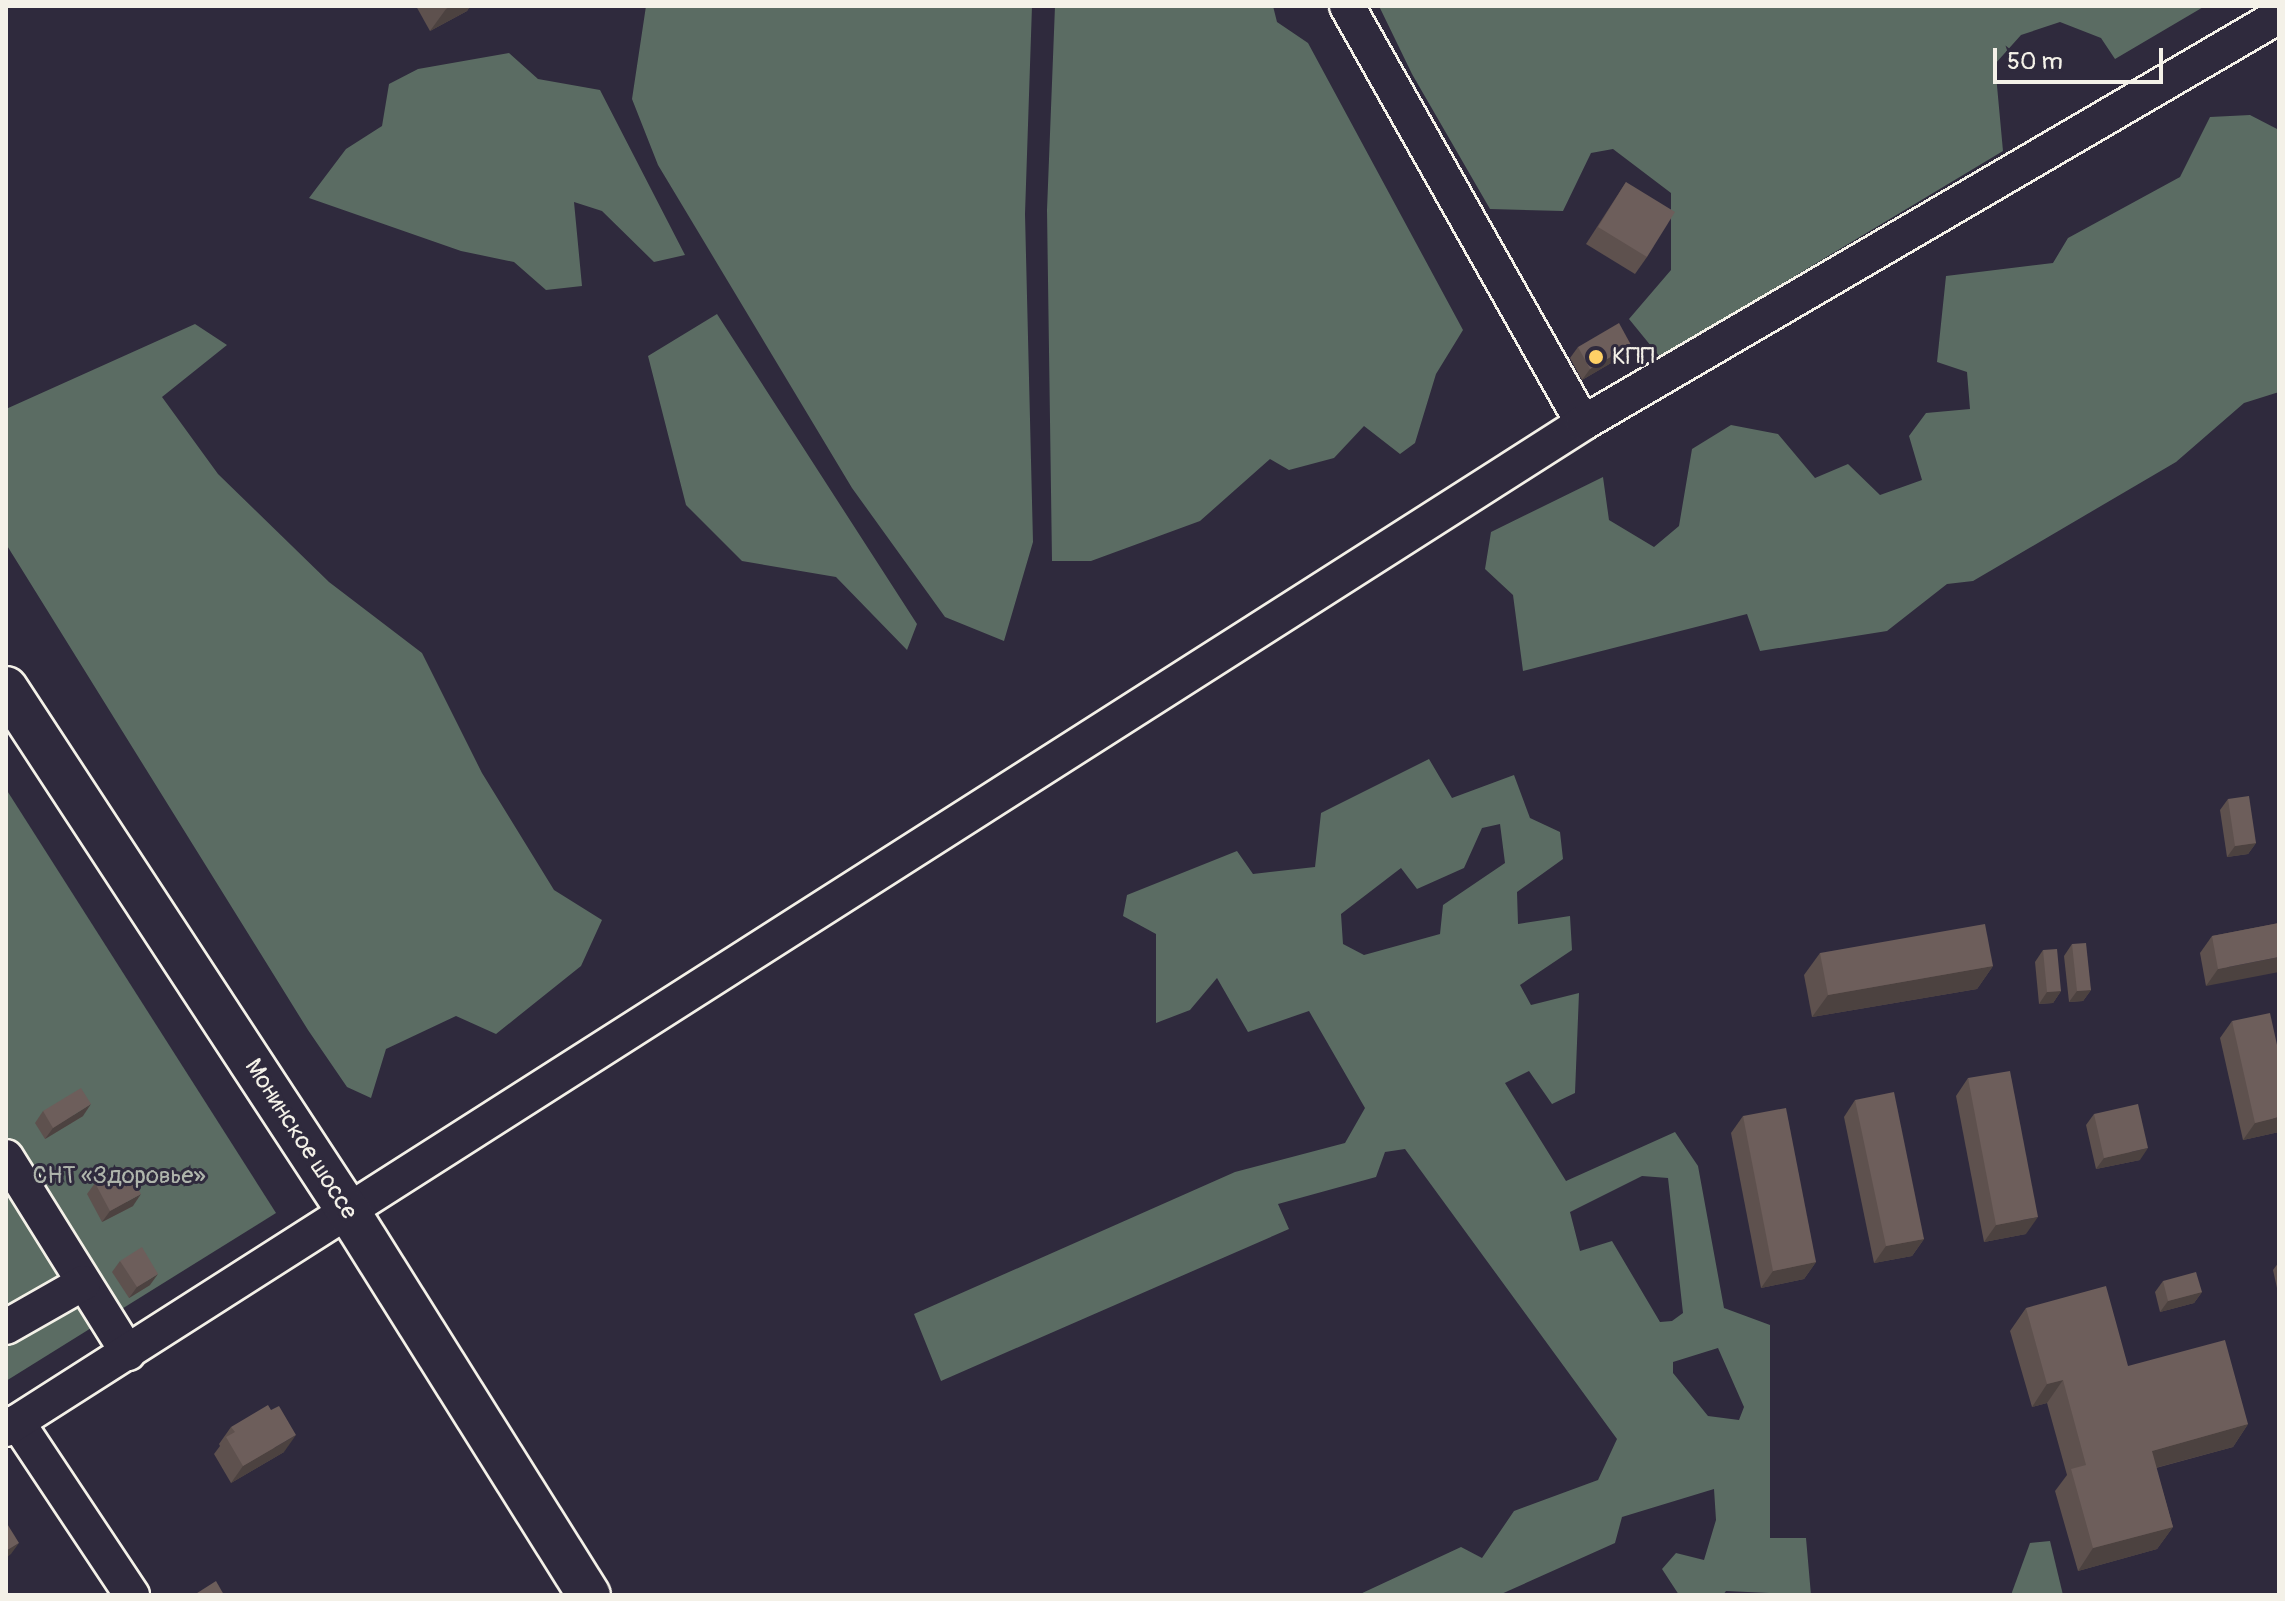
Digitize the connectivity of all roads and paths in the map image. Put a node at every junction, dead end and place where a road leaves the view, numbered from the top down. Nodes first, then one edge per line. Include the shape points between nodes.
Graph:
1 (1347, 6) edge
2 (2279, 16) edge
3 (1583, 423) junction
4 (6, 688) edge
5 (6, 1157) edge
6 (348, 1211) junction
7 (83, 1283) junction
8 (6, 1327) edge
9 (128, 1353) junction
10 (11, 1426) edge
11 (132, 1595) edge
12 (589, 1595) edge

1 - 3 street
2 - 3 street
3 - 6 street
4 - 6 main road, Монинское шоссе
5 - 7 street
6 - 9 street
6 - 12 main road, Монинское шоссе
7 - 8 street
7 - 9 street
9 - 10 street
10 - 11 street

